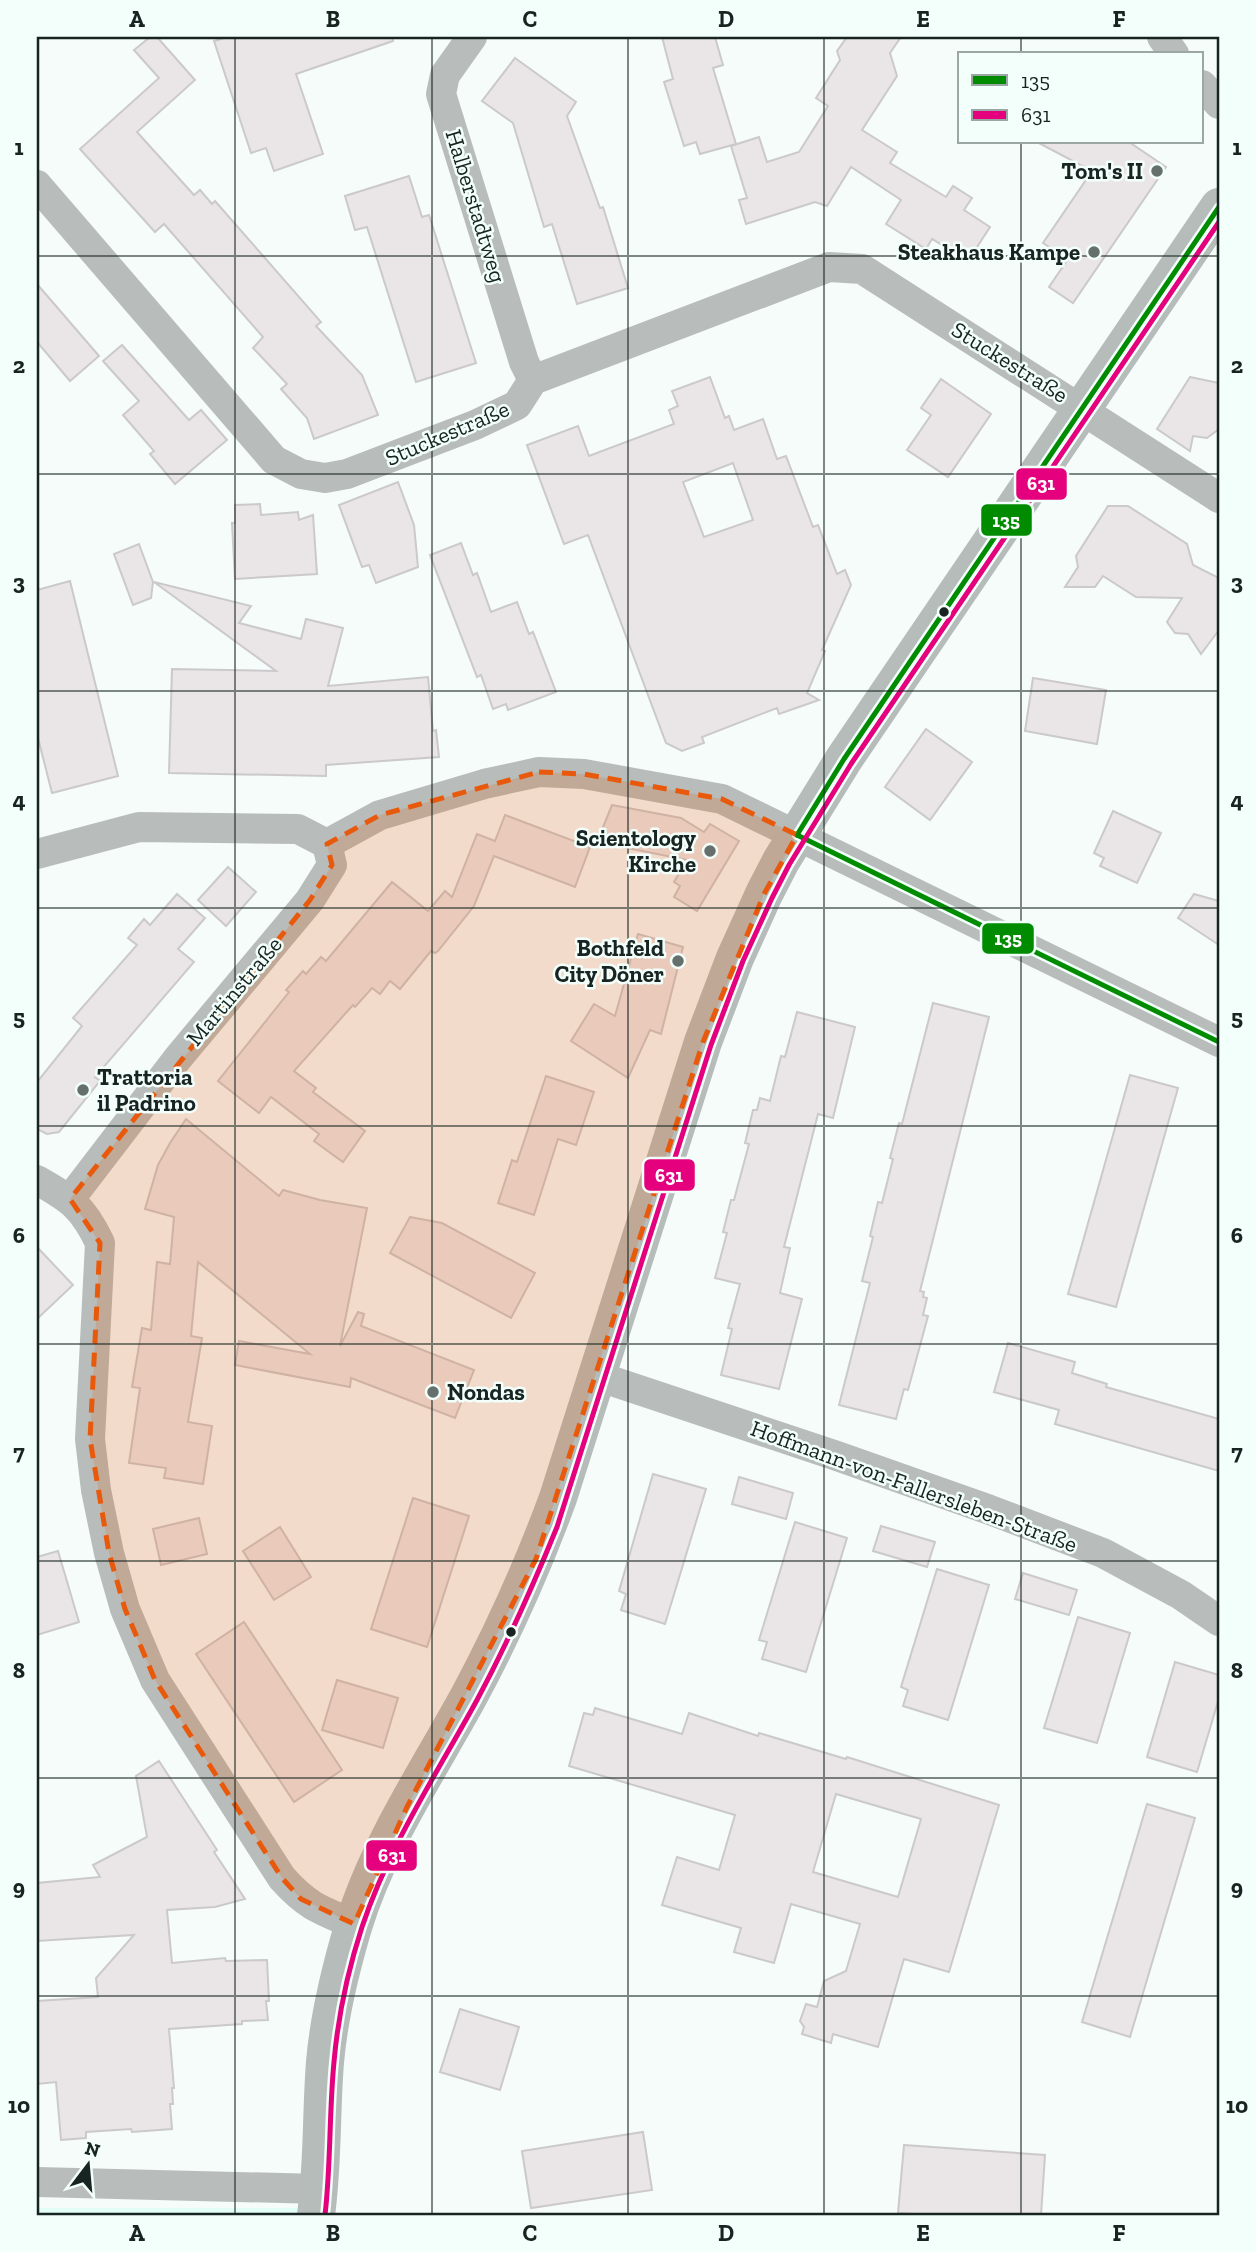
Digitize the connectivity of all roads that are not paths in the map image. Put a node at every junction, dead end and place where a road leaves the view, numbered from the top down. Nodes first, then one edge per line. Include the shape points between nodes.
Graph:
1 (472, 37) edge
2 (1162, 37) edge
3 (1173, 52) edge
4 (1204, 87) edge
5 (1219, 104) edge
6 (38, 174) edge
7 (1219, 206) edge
8 (533, 380) junction
9 (1082, 408) junction
10 (1219, 498) edge
11 (797, 835) junction
12 (327, 844) junction
13 (37, 854) edge
14 (1219, 1042) edge
15 (37, 1180) edge
16 (70, 1199) junction
17 (597, 1376) junction
18 (1219, 1621) edge
19 (354, 1924) junction
20 (37, 2182) edge
21 (318, 2202) edge

1 - 8 street, Halberstadtweg via 445,75 441,94
2 - 3 street
4 - 5 street
6 - 8 street, Stuckestraße via 274,460 301,474 324,478 347,474 475,425 517,405
7 - 9 street
8 - 9 street, Stuckestraße via 829,267 862,269
9 - 10 street, Stuckestraße
9 - 11 street
11 - 12 street via 722,799 584,774 539,772 380,815
11 - 14 street
11 - 17 street via 764,894 703,1042
12 - 13 street via 298,829 139,827
12 - 16 street, Martinstraße via 332,865 310,900 178,1058
15 - 16 street
16 - 19 street via 89,1220 100,1243 90,1439 108,1553 125,1609 155,1680 282,1878 301,1899
17 - 18 street, Hoffmann-von-Fallersleben-Straße via 837,1455 1091,1548 1181,1595
17 - 19 street via 554,1510 509,1620 407,1807
19 - 21 street via 336,1986 325,2061
20 - 21 street

